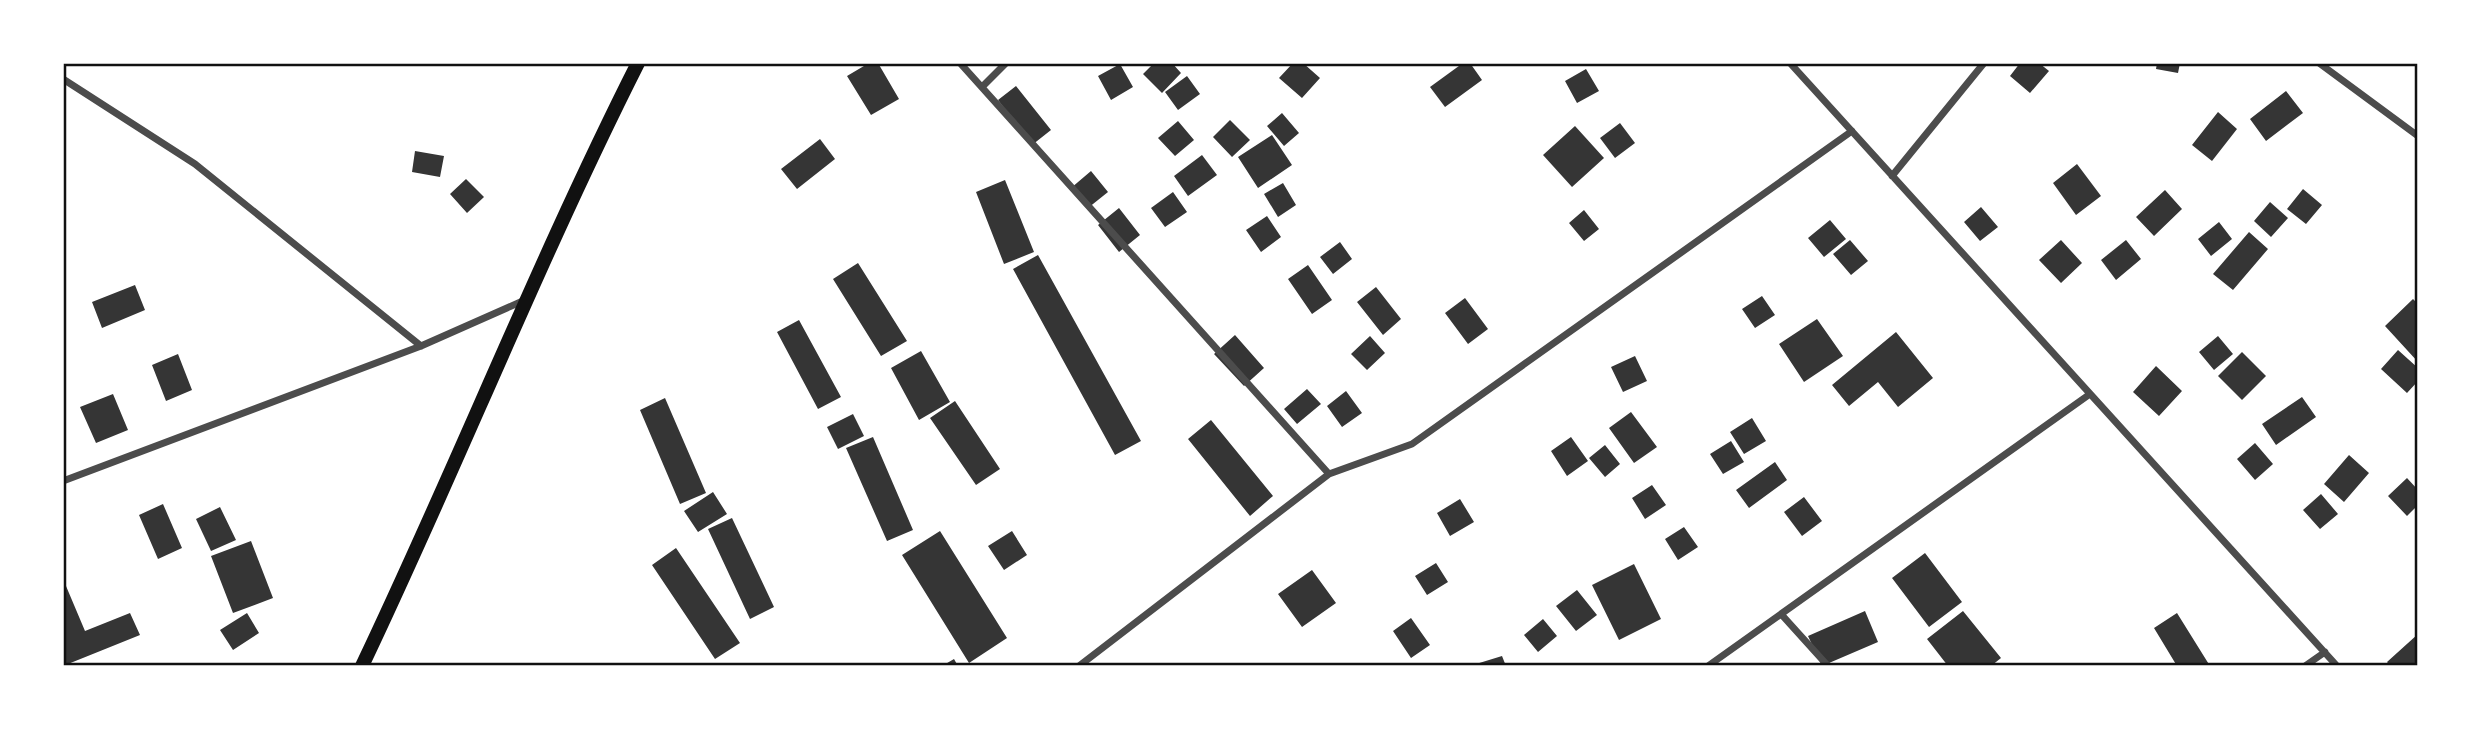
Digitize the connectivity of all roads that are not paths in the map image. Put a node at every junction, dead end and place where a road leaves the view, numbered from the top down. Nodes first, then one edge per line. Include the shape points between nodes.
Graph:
1 (638, 63) edge
2 (960, 63) edge
3 (1006, 63) edge
4 (1790, 63) edge
5 (1983, 63) edge
6 (2319, 63) edge
7 (63, 79) edge
8 (982, 87) junction
9 (1852, 131) junction
10 (2418, 136) edge
11 (1892, 176) junction
12 (529, 298) junction
13 (421, 346) junction
14 (2090, 394) junction
15 (1329, 474) junction
16 (63, 481) edge
17 (1781, 614) junction
18 (2325, 652) junction
19 (362, 666) edge
20 (1079, 666) edge
21 (1709, 666) edge
22 (1828, 666) edge
23 (2305, 666) edge
24 (2337, 666) edge

1 - 12 main road
2 - 8 street
3 - 8 street
4 - 9 street
5 - 11 street
6 - 10 street
7 - 13 street via 194,164
8 - 15 street
9 - 11 street
9 - 15 street via 1412,443
11 - 14 street
12 - 13 street
12 - 19 main road
13 - 16 street
14 - 17 street
14 - 18 street
15 - 20 street
17 - 21 street
17 - 22 street
18 - 23 street
18 - 24 street

